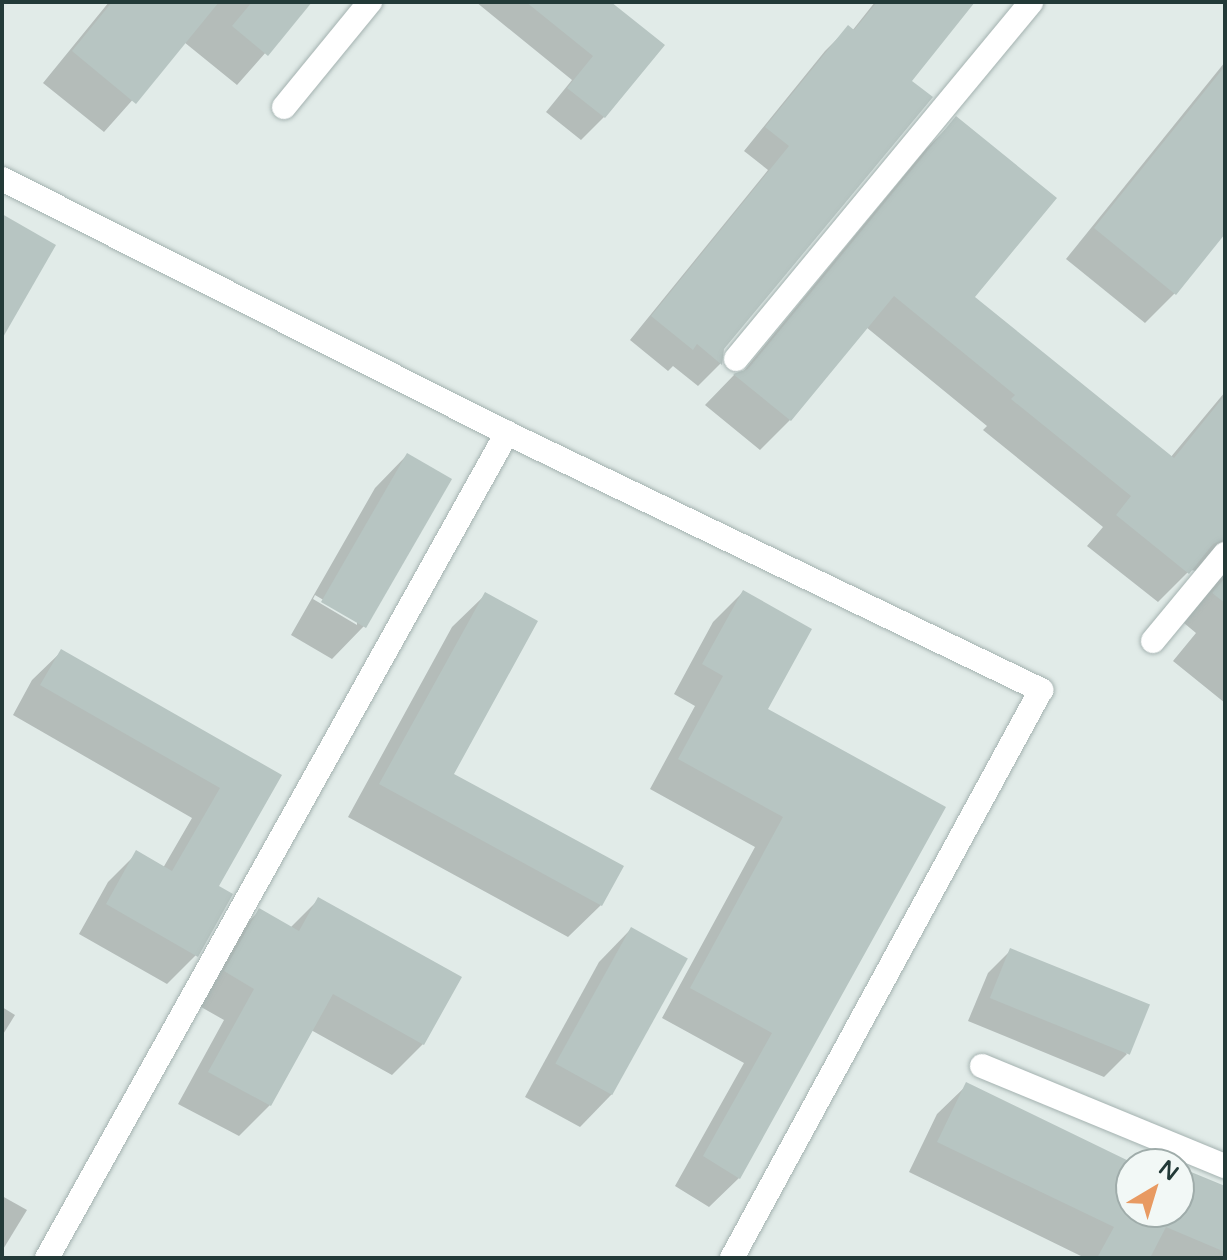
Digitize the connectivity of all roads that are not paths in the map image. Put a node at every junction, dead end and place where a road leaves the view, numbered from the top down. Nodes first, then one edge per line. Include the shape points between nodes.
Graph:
1 (370, 2) edge
2 (1031, 2) edge
3 (284, 107) dead end
4 (2, 179) edge
5 (736, 359) dead end
6 (507, 433) junction
7 (1225, 554) edge
8 (1153, 641) dead end
9 (982, 1066) dead end
10 (1225, 1166) edge
11 (47, 1258) edge
12 (732, 1258) edge

1 - 3 street
2 - 5 street
4 - 6 street
6 - 11 street
6 - 12 street via 1041,690
7 - 8 street
9 - 10 street

